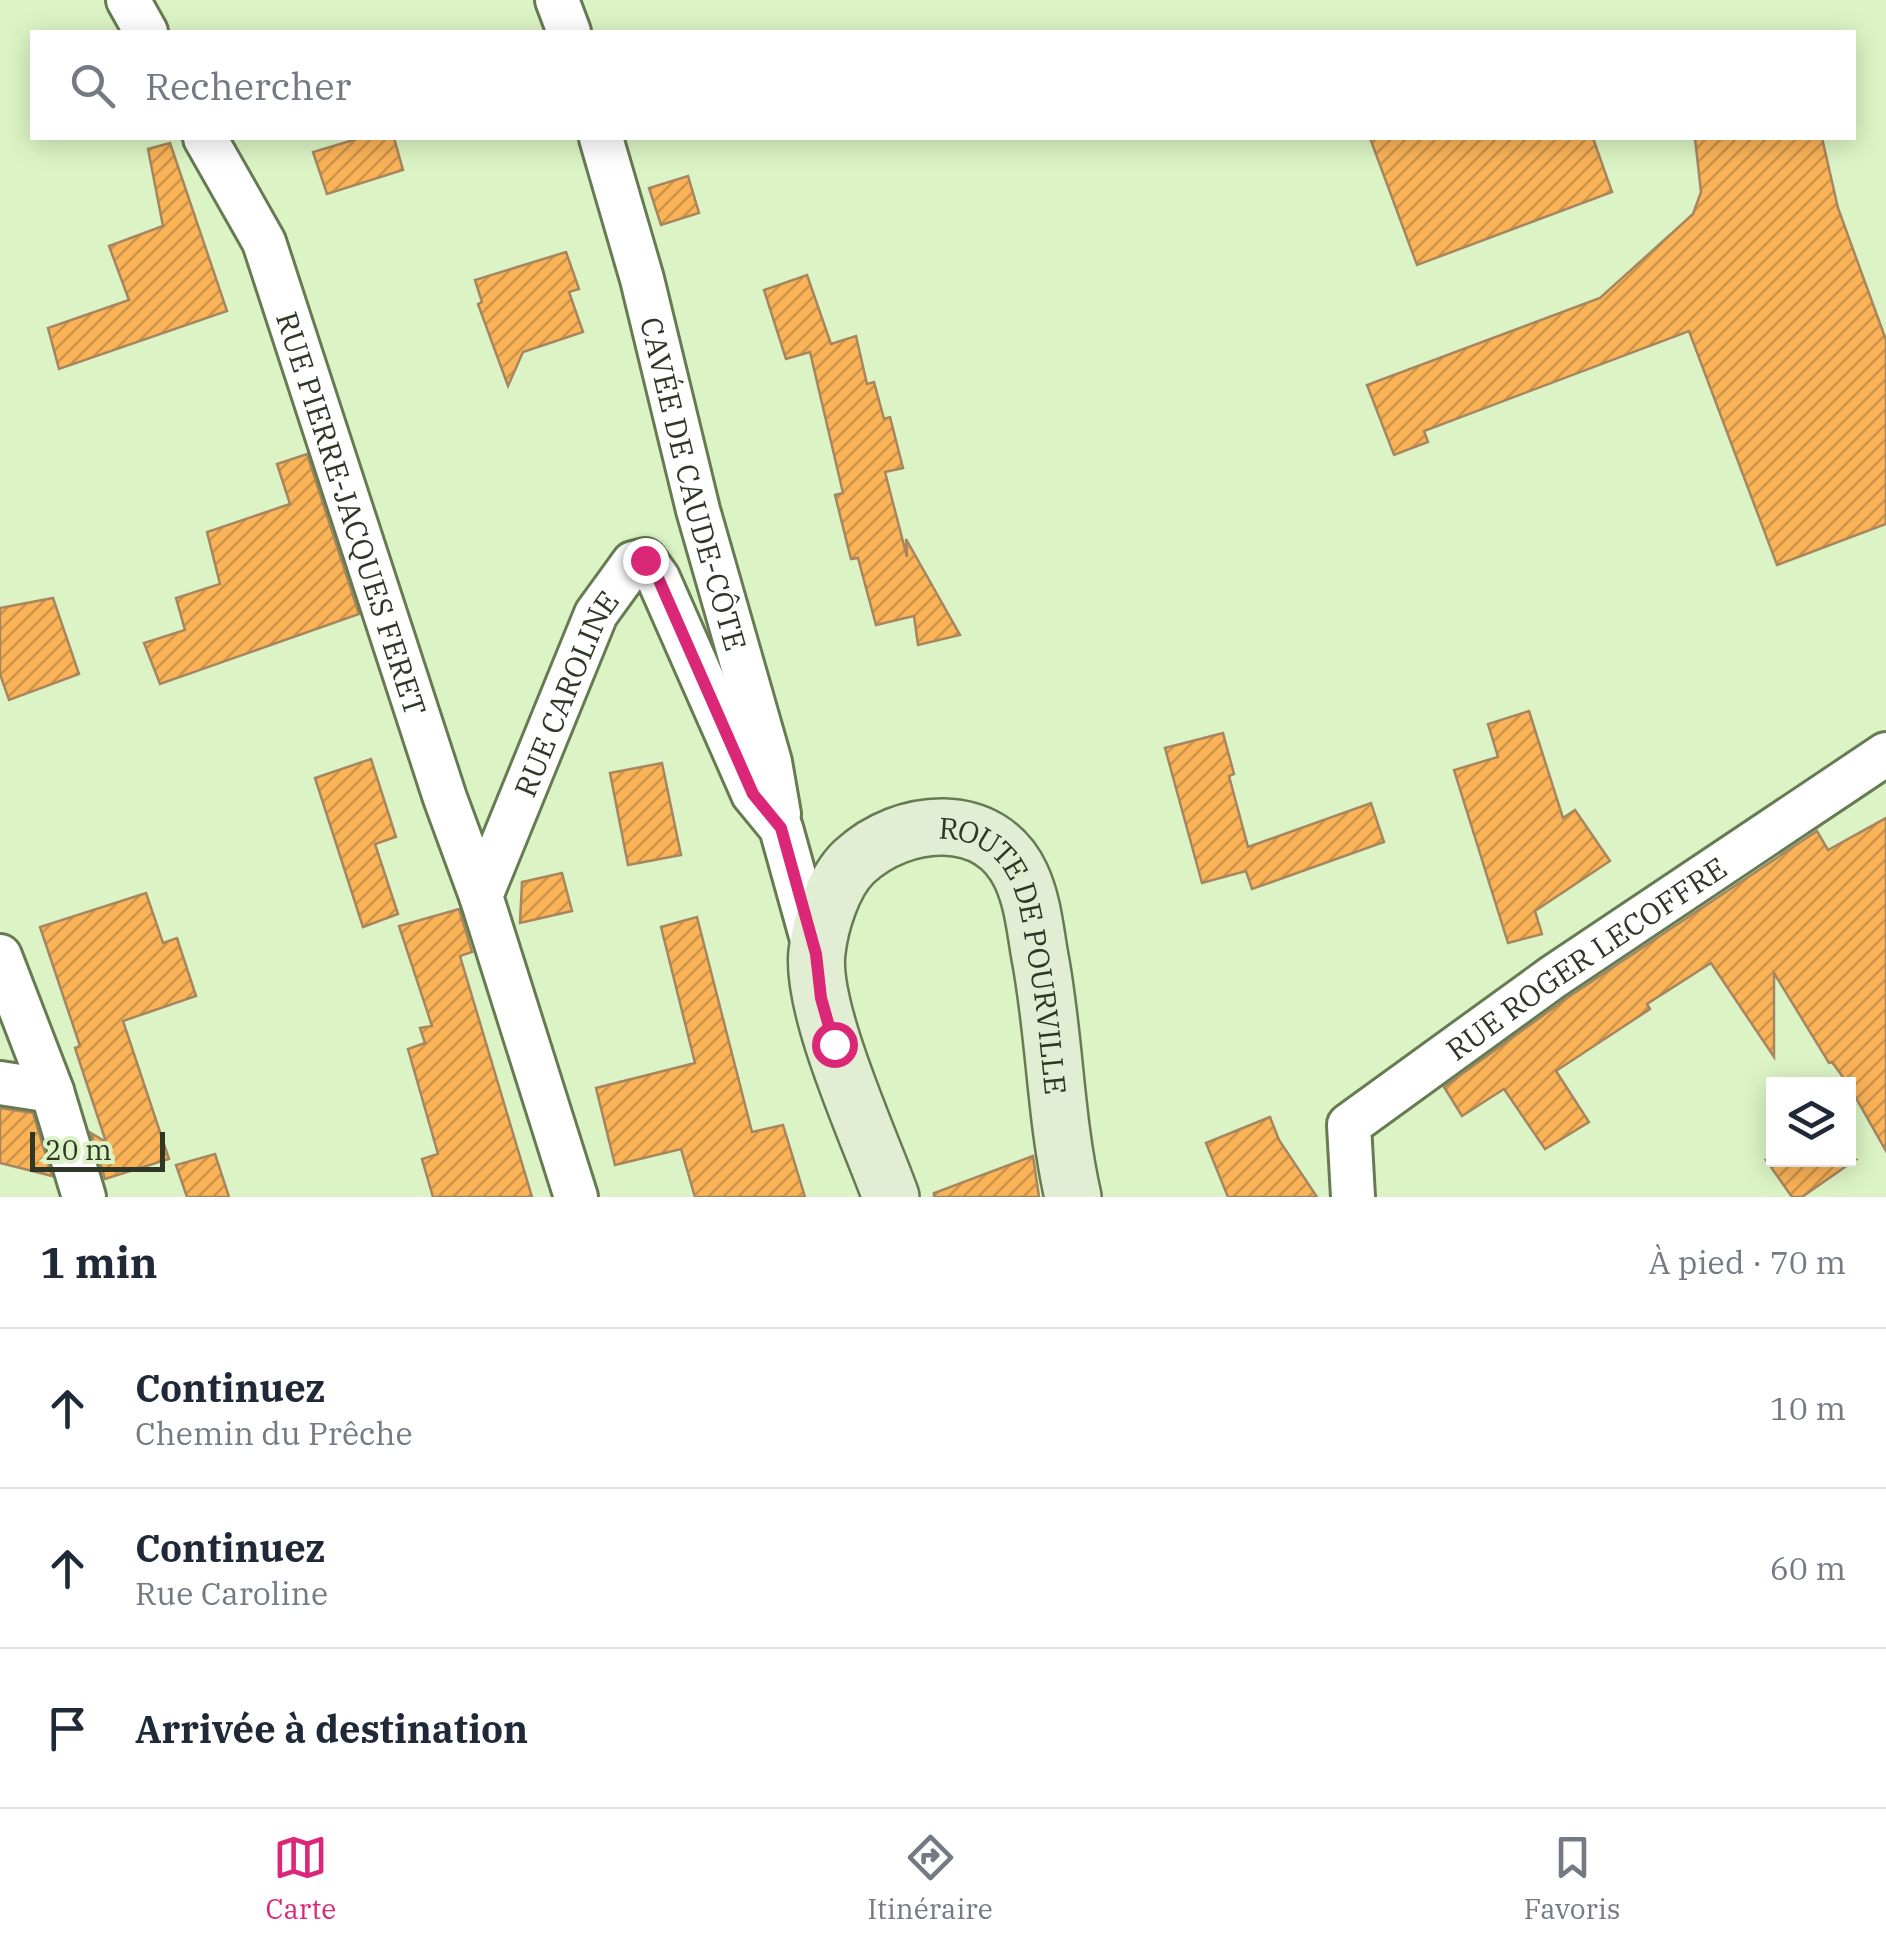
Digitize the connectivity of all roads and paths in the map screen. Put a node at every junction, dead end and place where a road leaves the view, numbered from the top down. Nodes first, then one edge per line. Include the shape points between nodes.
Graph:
1 (128, 0) edge
2 (557, 0) edge
3 (145, 30) edge
4 (567, 30) edge
5 (207, 140) edge
6 (602, 140) edge
7 (1886, 754) edge
8 (781, 828) junction
9 (480, 896) junction
10 (820, 936) junction
11 (0, 956) edge
12 (0, 1083) edge
13 (52, 1091) junction
14 (84, 1197) edge
15 (576, 1197) edge
16 (891, 1197) edge
17 (1072, 1197) edge
18 (1353, 1197) edge

1 - 3 street
2 - 4 street
5 - 9 street, RUE PIERRE-JACQUES FERET via 264,242
6 - 8 street, CAVÉE DE CAUDE-CÔTE via 770,762
7 - 18 street, RUE ROGER LECOFFRE via 1553,977 1348,1125
8 - 9 street, RUE CAROLINE via 753,794 645,560 633,563 596,614
8 - 10 street, RUE CAROLINE
9 - 15 street
10 - 16 main road via 821,998
10 - 17 main road, ROUTE DE POURVILLE via 852,864 902,834 929,825 959,827 1006,851 1032,908
11 - 13 street
12 - 13 street
13 - 14 street

